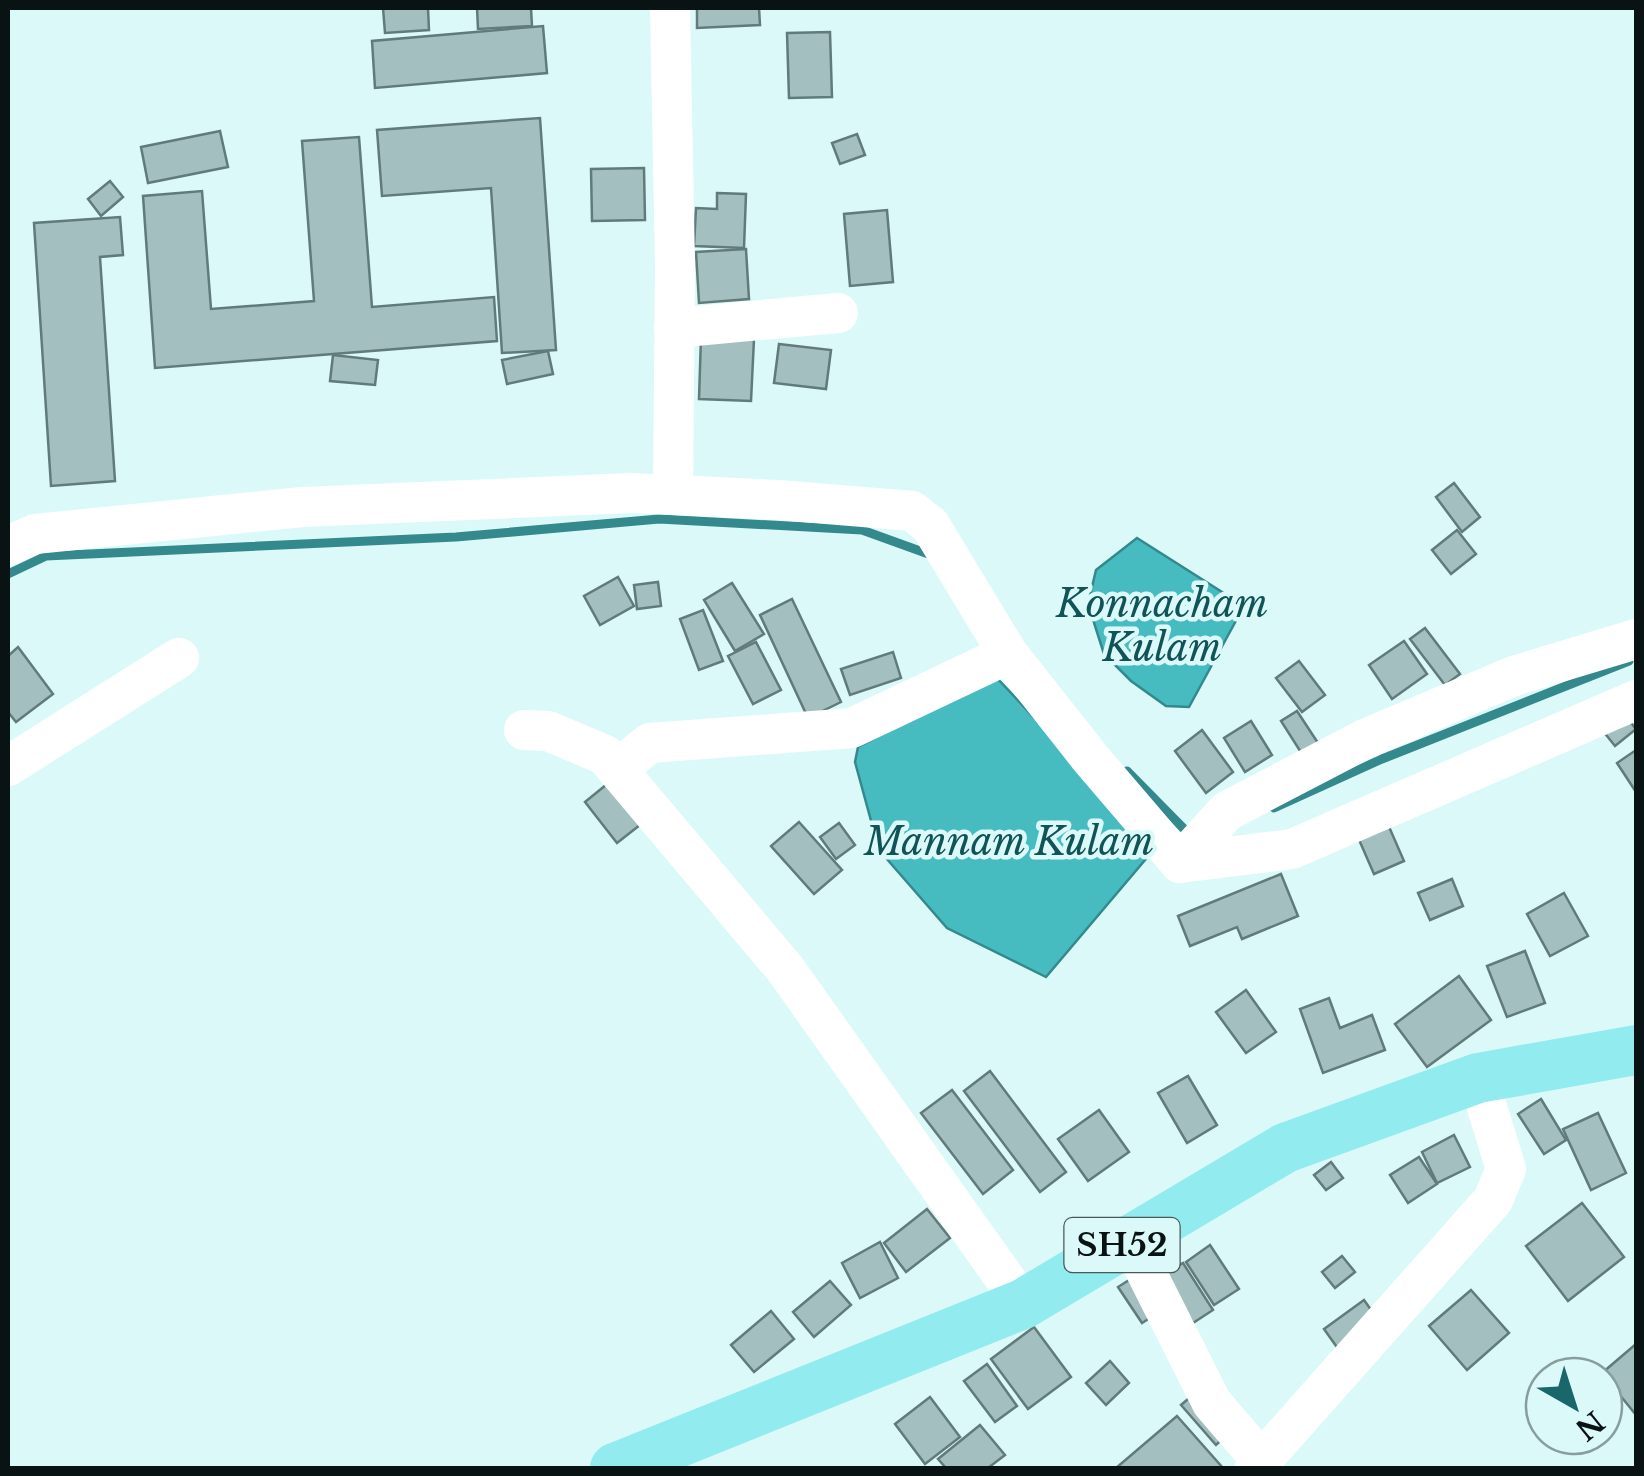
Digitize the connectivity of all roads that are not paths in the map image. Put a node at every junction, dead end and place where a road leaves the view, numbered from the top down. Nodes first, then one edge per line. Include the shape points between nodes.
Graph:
1 (670, 8) edge
2 (838, 313) dead end
3 (674, 328) junction
4 (673, 495) junction
5 (8, 546) edge
6 (1636, 639) edge
7 (1008, 654) junction
8 (179, 658) dead end
9 (1636, 700) edge
10 (524, 730) dead end
11 (8, 766) edge
12 (617, 770) junction
13 (1192, 850) junction
14 (1636, 1050) edge
15 (1478, 1078) junction
16 (1130, 1240) junction
17 (1023, 1304) junction
18 (1258, 1464) edge
19 (615, 1468) edge

1 - 3 street
2 - 3 street
3 - 4 street
4 - 5 street via 302,508 35,534
4 - 7 street via 912,511 930,525
6 - 13 street via 1514,676 1410,718 1228,812
7 - 12 street via 852,728 650,743
7 - 13 street via 1091,759
8 - 11 street
9 - 13 street via 1292,849
10 - 12 street via 548,731 605,755
12 - 17 street via 786,970
14 - 15 main road, SH52
15 - 16 main road, SH52 via 1285,1148
15 - 18 street via 1506,1169 1493,1200
16 - 17 main road, SH52
16 - 18 street via 1212,1404
17 - 19 main road, SH52

